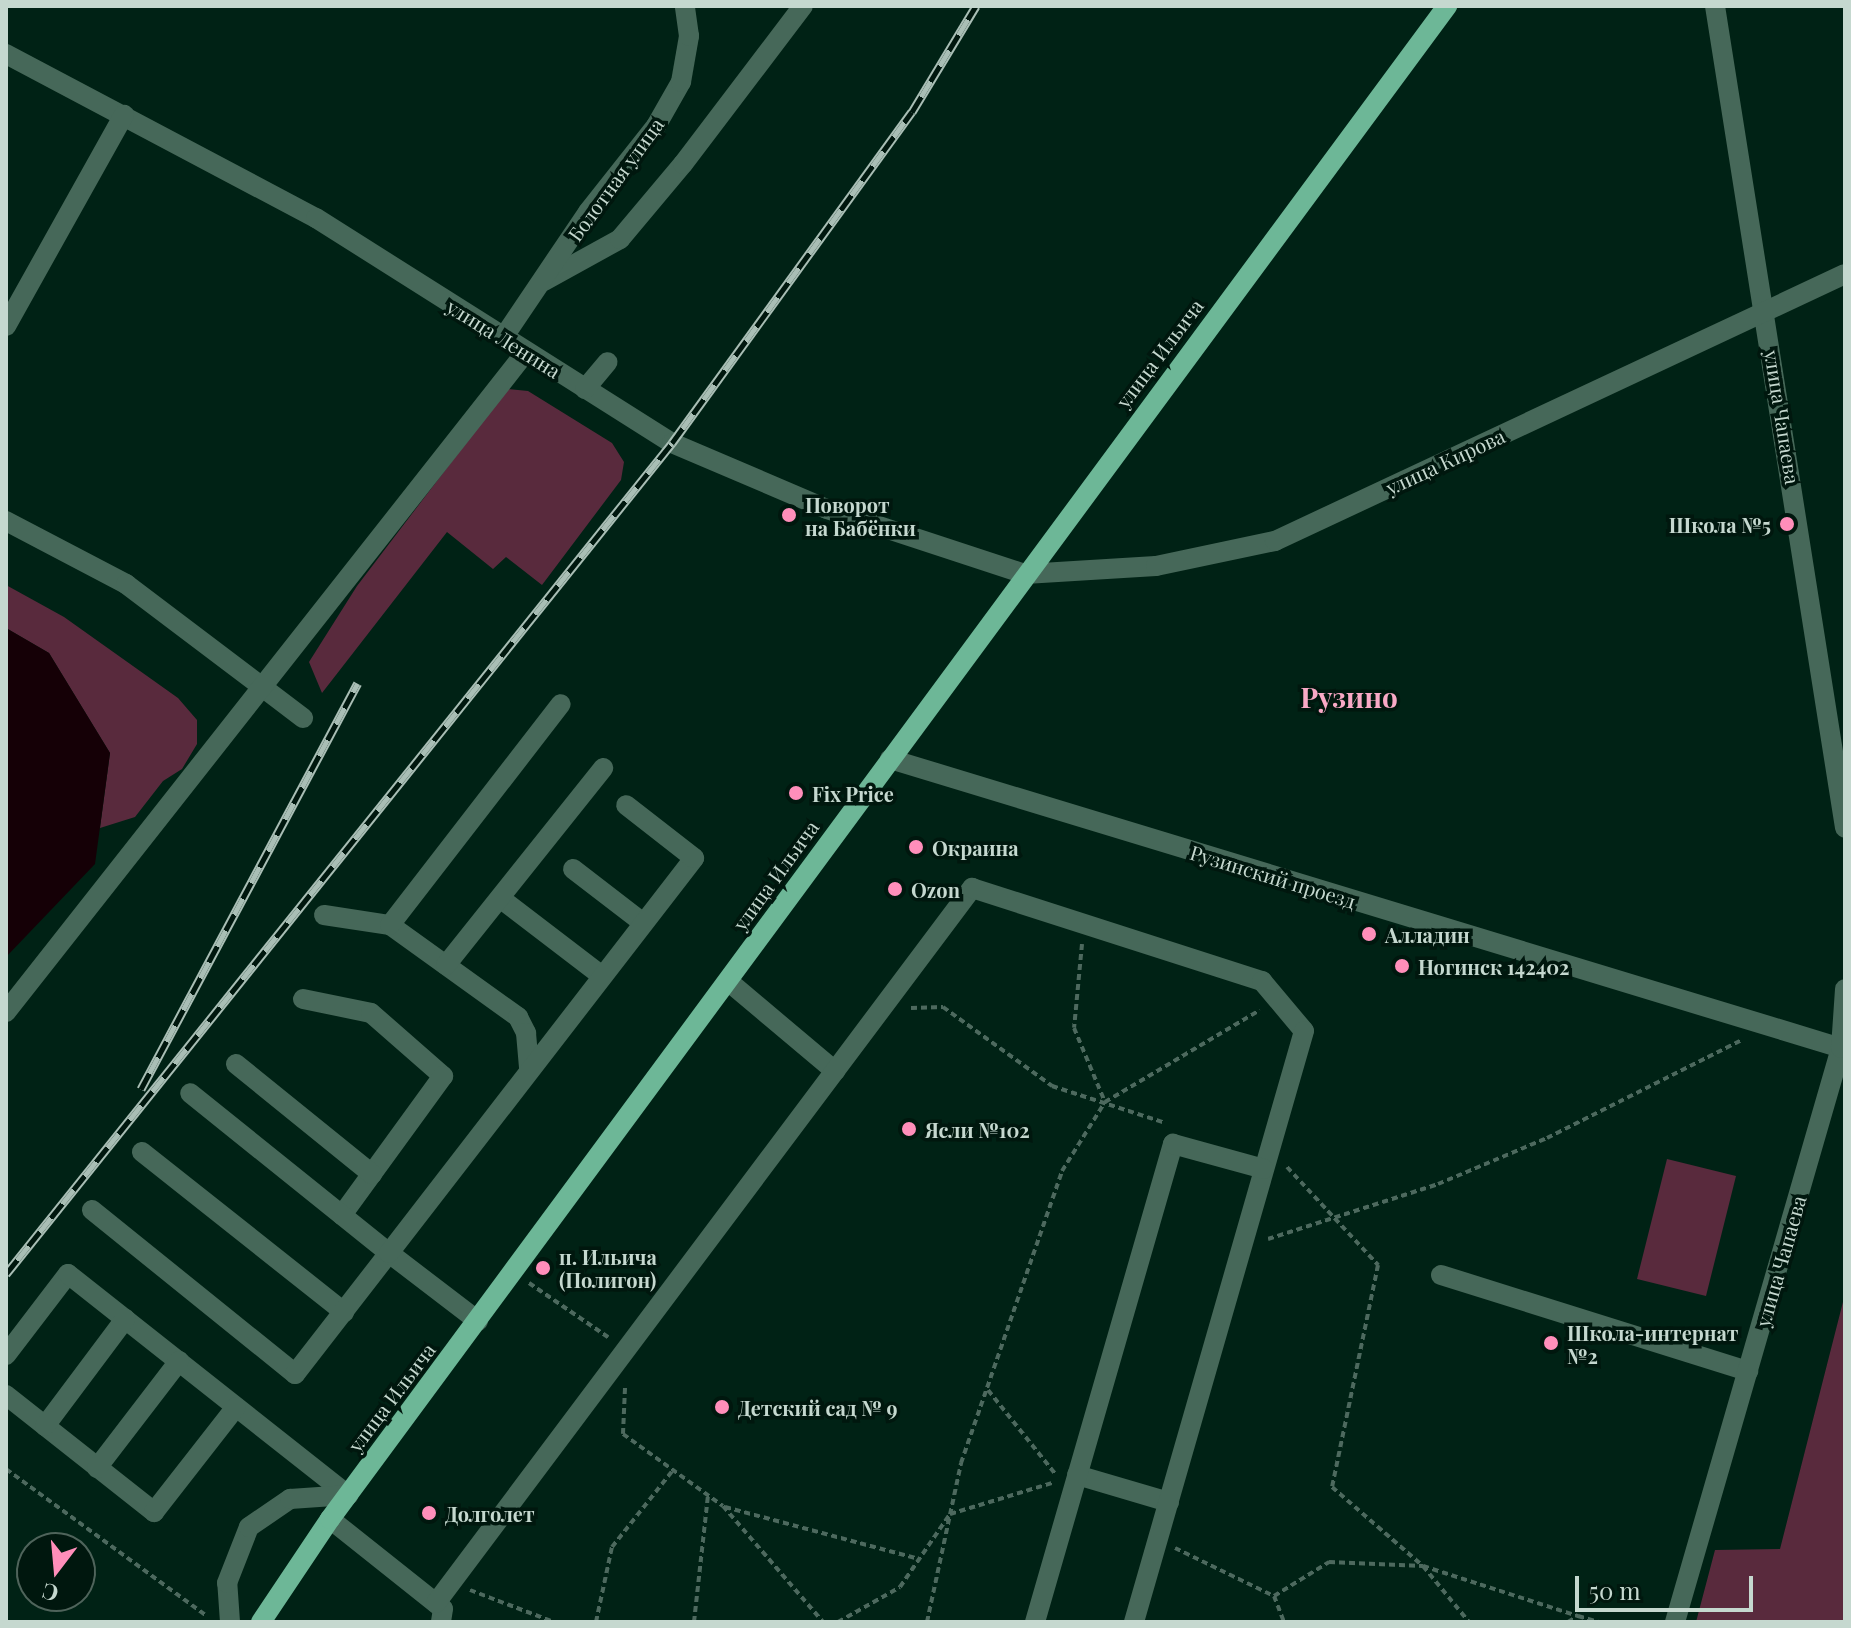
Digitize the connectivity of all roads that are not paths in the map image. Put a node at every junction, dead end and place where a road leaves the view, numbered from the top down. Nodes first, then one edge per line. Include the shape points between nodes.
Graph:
1 (685, 6) edge
2 (803, 6) edge
3 (1447, 6) edge
4 (1715, 6) edge
5 (6, 54) edge
6 (124, 115) junction
7 (1845, 274) edge
8 (540, 283) junction
9 (1765, 309) junction
10 (6, 326) edge
11 (503, 338) junction
12 (526, 352) junction
13 (608, 362) dead end
14 (585, 389) junction
15 (6, 521) edge
16 (1025, 574) junction
17 (262, 684) junction
18 (561, 704) dead end
19 (303, 718) dead end
20 (890, 759) junction
21 (603, 768) dead end
22 (626, 805) dead end
23 (1845, 828) edge
24 (573, 869) dead end
25 (500, 898) junction
26 (324, 915) dead end
27 (643, 923) junction
28 (390, 925) junction
29 (446, 965) junction
30 (602, 976) junction
31 (728, 981) junction
32 (1845, 989) edge
33 (303, 999) dead end
34 (6, 1012) edge
35 (1841, 1048) junction
36 (236, 1064) dead end
37 (529, 1071) junction
38 (835, 1071) junction
39 (190, 1093) dead end
40 (142, 1152) dead end
41 (1267, 1160) junction
42 (372, 1174) junction
43 (92, 1210) dead end
44 (342, 1215) junction
45 (389, 1253) junction
46 (1441, 1275) dead end
47 (344, 1312) junction
48 (125, 1319) junction
49 (478, 1321) junction
50 (6, 1355) edge
51 (179, 1361) junction
52 (1748, 1371) junction
53 (6, 1395) edge
54 (236, 1407) junction
55 (45, 1426) junction
56 (97, 1468) junction
57 (1077, 1475) junction
58 (348, 1495) junction
59 (1169, 1502) junction
60 (330, 1519) junction
61 (434, 1607) edge
62 (230, 1622) edge
63 (261, 1622) edge
64 (1035, 1622) edge
65 (1134, 1622) edge
66 (1675, 1622) edge

1 - 8 street, Болотная улица via 689,36 681,82 656,126
2 - 8 street via 620,239
3 - 16 main road, улица Ильича
4 - 9 street, улица Чапаева
5 - 6 street, улица Ленина
6 - 10 street
6 - 11 street, улица Ленина via 316,218
7 - 9 street, улица Кирова
8 - 11 street, Болотная улица
9 - 16 street, улица Кирова via 1275,541 1156,566
9 - 23 street, улица Чапаева
11 - 12 street, улица Ленина
12 - 14 street, улица Ленина
12 - 17 street
13 - 14 street
14 - 16 street, улица Ленина via 672,443 827,509
15 - 17 street via 126,584
16 - 20 main road, улица Ильича
17 - 19 street
17 - 34 street
18 - 28 street
20 - 31 main road, улица Ильича
20 - 35 street, Рузинский проезд
21 - 25 street
22 - 27 street via 694,858
24 - 27 street
25 - 29 street
25 - 30 street
26 - 28 street
27 - 30 street
28 - 29 street
29 - 37 street via 518,1017 526,1033
30 - 37 street
31 - 38 street
31 - 49 main road, улица Ильича
32 - 35 street, улица Чапаева
33 - 42 street via 371,1013 443,1076
35 - 52 street, улица Чапаева
36 - 42 street
37 - 45 street
38 - 41 street via 972,888 1262,981 1304,1031
38 - 61 street
39 - 44 street
40 - 47 street
41 - 57 street via 1173,1144
41 - 59 street
42 - 44 street
43 - 47 street via 295,1374
44 - 45 street
45 - 47 street
45 - 49 street
46 - 52 street
48 - 50 street via 68,1274
48 - 51 street
48 - 55 street
49 - 58 main road, улица Ильича
51 - 54 street
51 - 56 street
52 - 66 street, улица Чапаева
53 - 55 street
54 - 56 street via 154,1512
54 - 58 street
55 - 56 street
57 - 59 street
57 - 64 street
58 - 60 main road, улица Ильича
58 - 62 street via 290,1499 249,1527 227,1583
59 - 65 street
60 - 61 street
60 - 63 main road, улица Ильича

